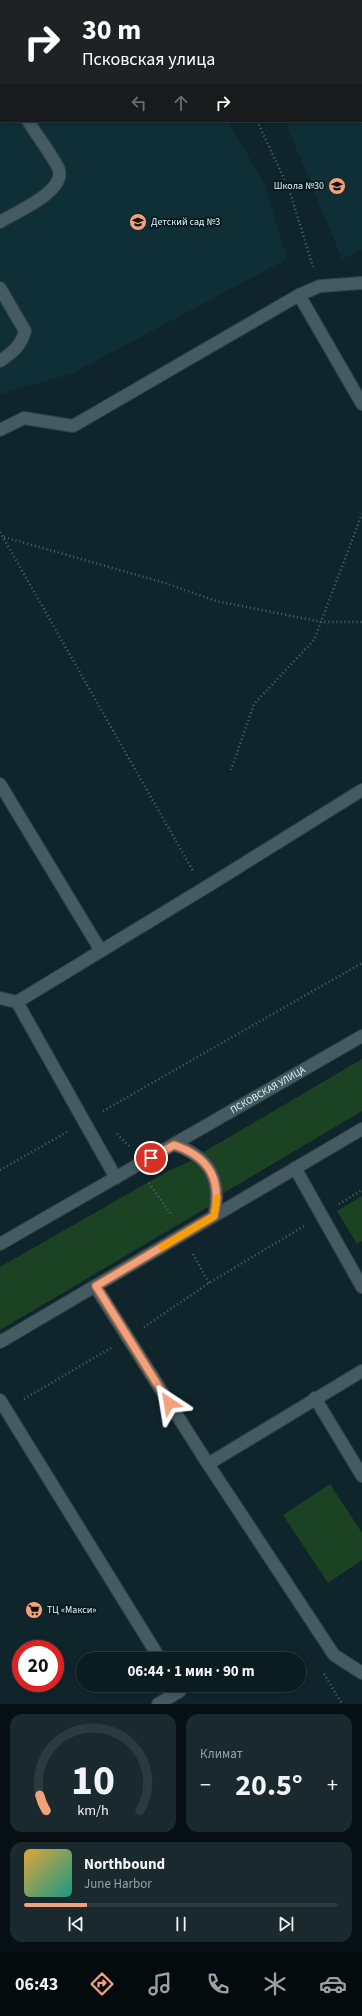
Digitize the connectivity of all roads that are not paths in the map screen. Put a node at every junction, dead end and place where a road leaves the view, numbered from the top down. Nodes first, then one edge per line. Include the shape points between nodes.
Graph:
1 (29, 122) edge
2 (0, 222) edge
3 (362, 283) edge
4 (0, 288) edge
5 (299, 295) junction
6 (0, 361) edge
7 (362, 404) edge
8 (0, 430) edge
9 (0, 784) edge
10 (362, 790) edge
11 (101, 951) junction
12 (0, 998) edge
13 (17, 1002) junction
14 (362, 1036) edge
15 (362, 1129) edge
16 (174, 1145) junction
17 (295, 1168) junction
18 (116, 1178) junction
19 (214, 1216) junction
20 (0, 1244) edge
21 (96, 1286) junction
22 (362, 1287) edge
23 (0, 1342) edge
24 (362, 1370) edge
25 (315, 1398) junction
26 (3, 1405) edge
27 (208, 1464) junction
28 (362, 1476) edge
29 (156, 1652) edge
30 (362, 1673) edge
31 (178, 1692) edge
32 (158, 1704) edge

1 - 2 street via 59,170 59,182 50,192
3 - 5 street via 320,286
4 - 6 street via 25,331 22,342
5 - 7 street
5 - 8 street via 73,426 24,418
9 - 11 street
10 - 11 street
11 - 13 street
12 - 13 street
13 - 18 street
14 - 16 street, ПСКОВСКАЯ УЛИЦА
15 - 17 street
16 - 18 street, ПСКОВСКАЯ УЛИЦА
16 - 19 street via 188,1149 201,1158 211,1172 217,1201
17 - 19 street
17 - 22 street
18 - 20 street, ПСКОВСКАЯ УЛИЦА
19 - 21 street
21 - 23 street
21 - 27 street
24 - 25 street
25 - 27 street
25 - 28 street
26 - 29 street
27 - 30 street via 334,1655
31 - 32 street

